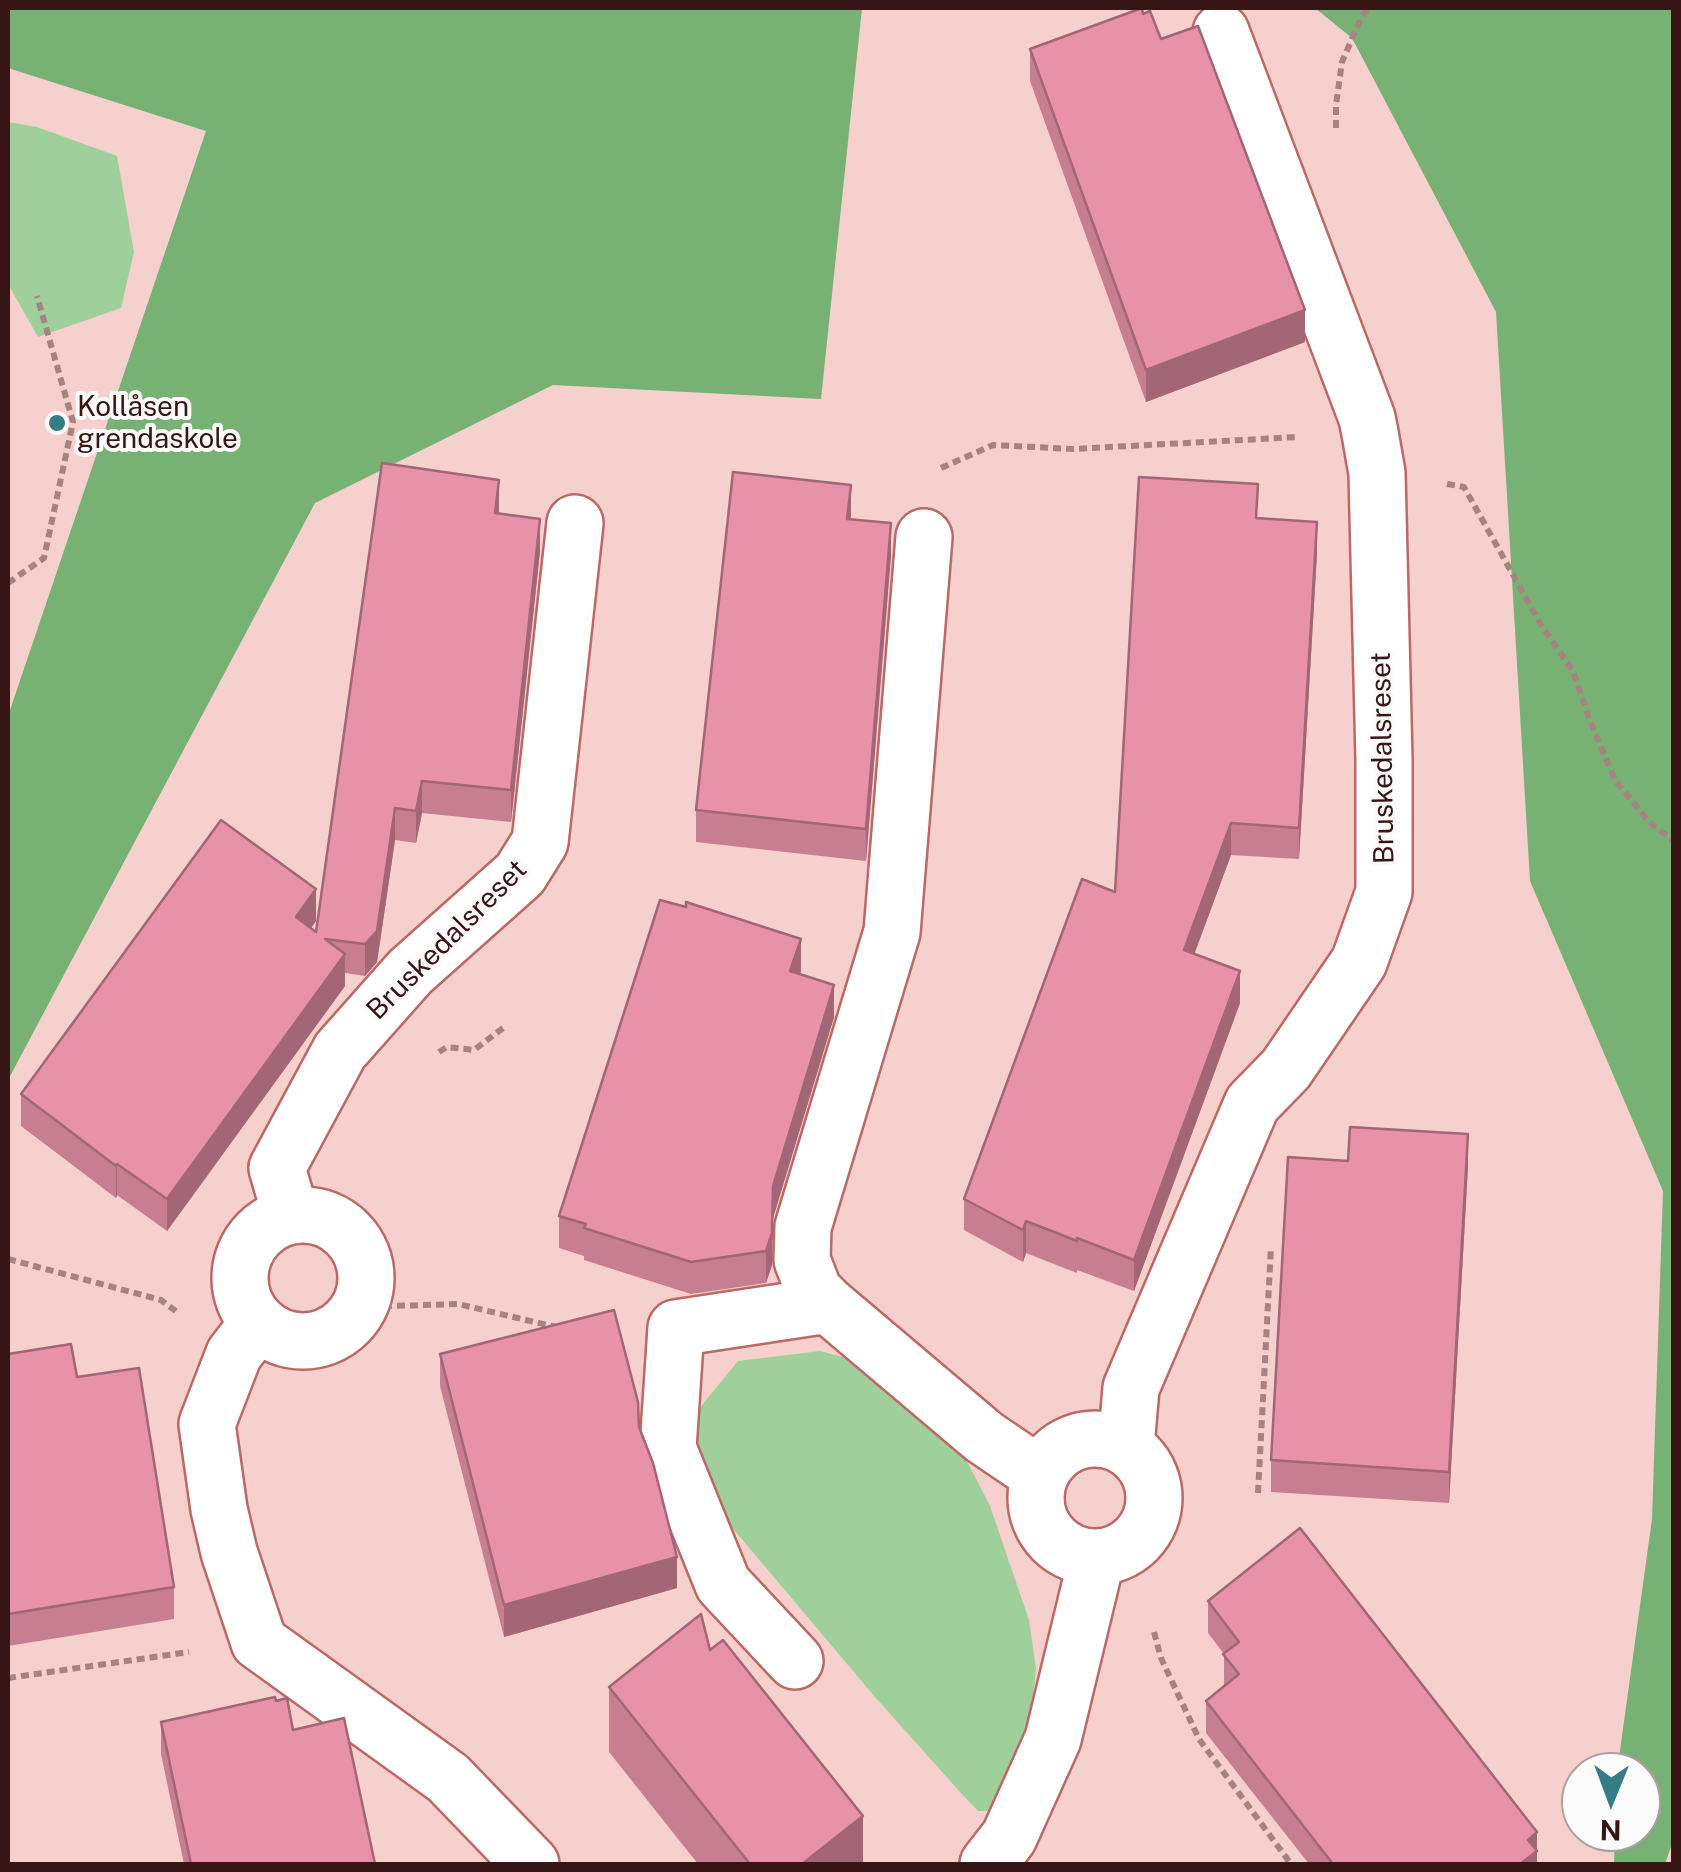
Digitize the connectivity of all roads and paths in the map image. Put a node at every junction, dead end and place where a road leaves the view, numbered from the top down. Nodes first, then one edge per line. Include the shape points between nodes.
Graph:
1 (1221, 32) dead end
2 (37, 296) dead end
3 (1374, 453) junction
4 (941, 467) dead end
5 (575, 523) dead end
6 (924, 537) dead end
7 (8, 583) edge
8 (1674, 840) edge
9 (291, 1216) junction
10 (1271, 1239) dead end
11 (8, 1259) edge
12 (828, 1305) junction
13 (358, 1308) junction
14 (563, 1329) edge
15 (246, 1339) junction
16 (1126, 1446) junction
17 (1040, 1475) junction
18 (1258, 1493) dead end
19 (1115, 1550) junction
20 (260, 1642) junction
21 (794, 1661) dead end
22 (8, 1678) edge
23 (531, 1864) edge
24 (988, 1864) edge
25 (1291, 1864) edge

1 - 3 street, Bruskedalsreset via 1367,418
2 - 7 path via 73,422 44,558
3 - 4 path via 993,445
3 - 8 path via 1464,487 1573,671 1615,780 1649,822
3 - 16 street, Bruskedalsreset via 1384,892 1360,962 1286,1068 1252,1104 1131,1388
5 - 9 street, Bruskedalsreset via 540,842 520,874 410,972 340,1051 277,1168
6 - 12 street via 892,932 804,1228 802,1260 814,1291
9 - 13 street via 334,1222 350,1236 366,1275
9 - 15 street via 256,1234 246,1250 240,1269
10 - 18 path
11 - 15 path via 161,1300
12 - 17 street via 984,1437
12 - 21 street via 676,1328 668,1448 723,1584
13 - 14 path via 458,1304
13 - 15 street via 338,1332 318,1340
15 - 20 street via 207,1424 229,1552
16 - 17 street via 1087,1439 1052,1457
16 - 19 street via 1150,1475 1153,1513 1146,1530
17 - 19 street via 1036,1494 1046,1532 1077,1554
19 - 24 street via 1052,1740 1010,1837
19 - 25 path via 1198,1739
20 - 22 path
20 - 23 street via 448,1778

